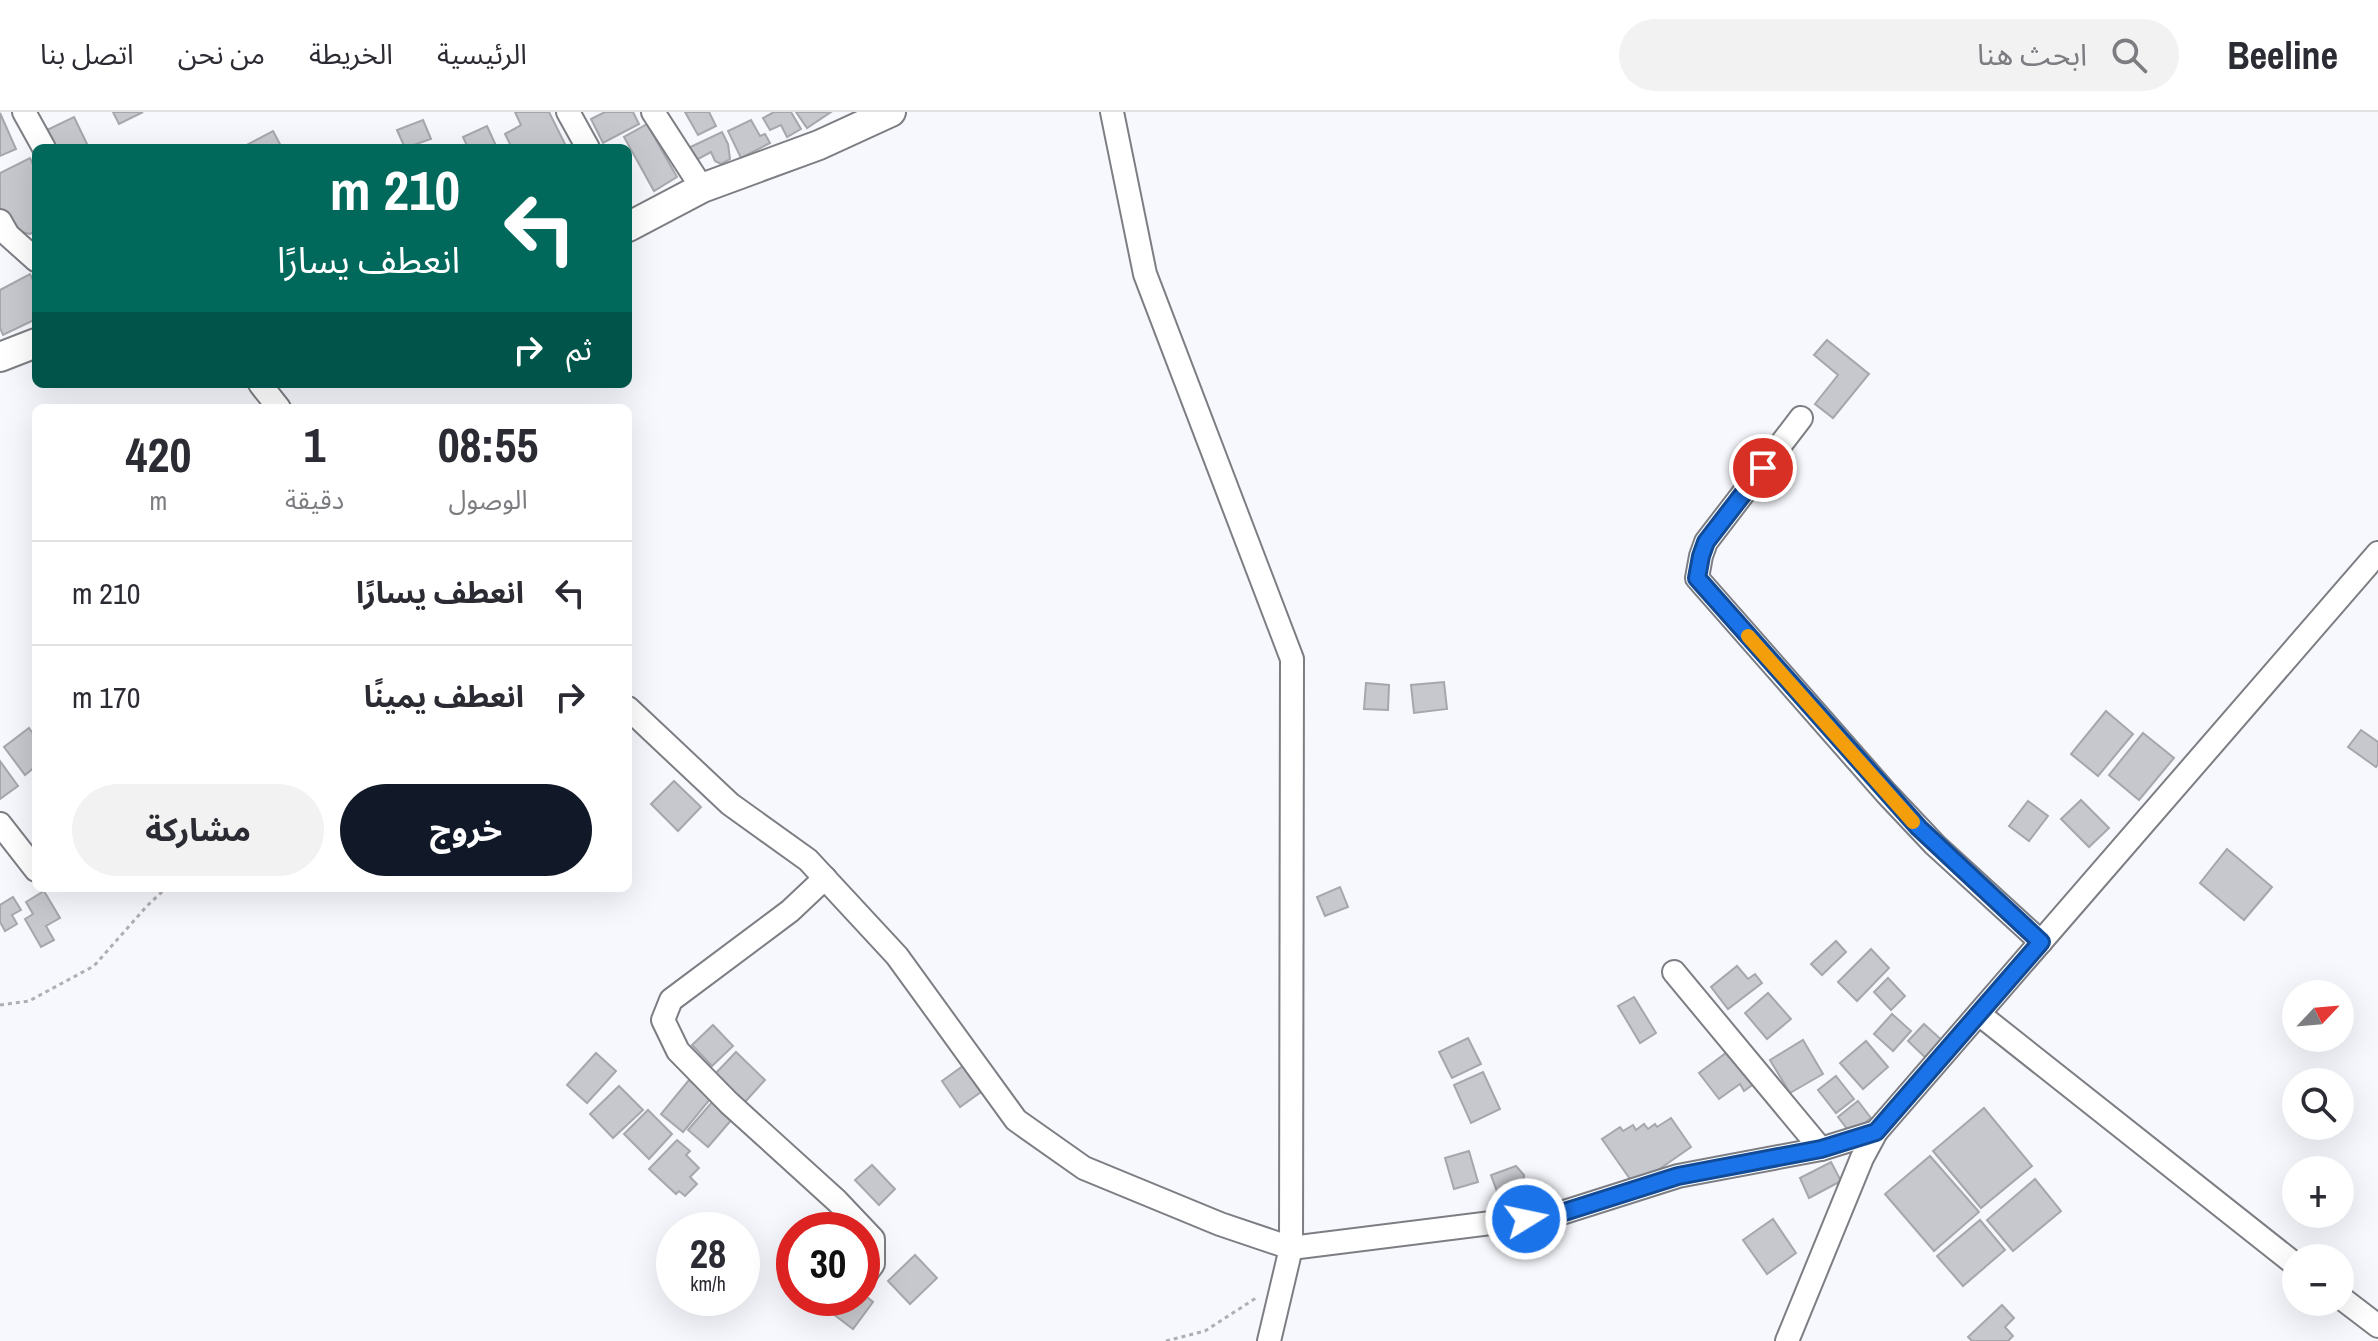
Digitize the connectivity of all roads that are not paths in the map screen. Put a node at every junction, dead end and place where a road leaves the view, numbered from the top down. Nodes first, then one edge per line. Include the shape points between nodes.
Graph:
1 (24, 112) edge
2 (568, 112) edge
3 (653, 112) edge
4 (891, 112) edge
5 (1112, 112) edge
6 (42, 144) edge
7 (586, 144) edge
8 (702, 188) junction
9 (0, 221) edge
10 (632, 223) edge
11 (32, 256) edge
12 (32, 345) edge
13 (0, 357) edge
14 (263, 388) edge
15 (276, 404) edge
16 (1801, 418) dead end
17 (2378, 553) edge
18 (632, 712) edge
19 (0, 824) edge
20 (32, 865) edge
21 (825, 878) junction
22 (2041, 942) junction
23 (1674, 972) dead end
24 (1979, 1014) junction
25 (1876, 1132) junction
26 (1821, 1149) junction
27 (847, 1212) edge
28 (1291, 1248) junction
29 (2282, 1254) edge
30 (2354, 1308) edge
31 (2378, 1326) edge
32 (1269, 1341) edge
33 (1787, 1341) edge

1 - 6 street
2 - 7 street
3 - 8 street
4 - 8 street
5 - 28 street via 1145,274 1292,659
8 - 10 street
9 - 11 street
12 - 13 street
14 - 15 street
16 - 22 street via 1706,542 1697,578 1896,804
17 - 22 street
18 - 21 street via 730,804
19 - 20 street
21 - 27 street via 790,911 671,1000 663,1020 678,1051
21 - 28 street via 897,956 1016,1120 1084,1168
22 - 24 street
23 - 26 street
24 - 25 street
24 - 29 street
25 - 26 street
25 - 33 street
26 - 28 street via 1678,1176 1555,1215
28 - 32 street
30 - 31 street

